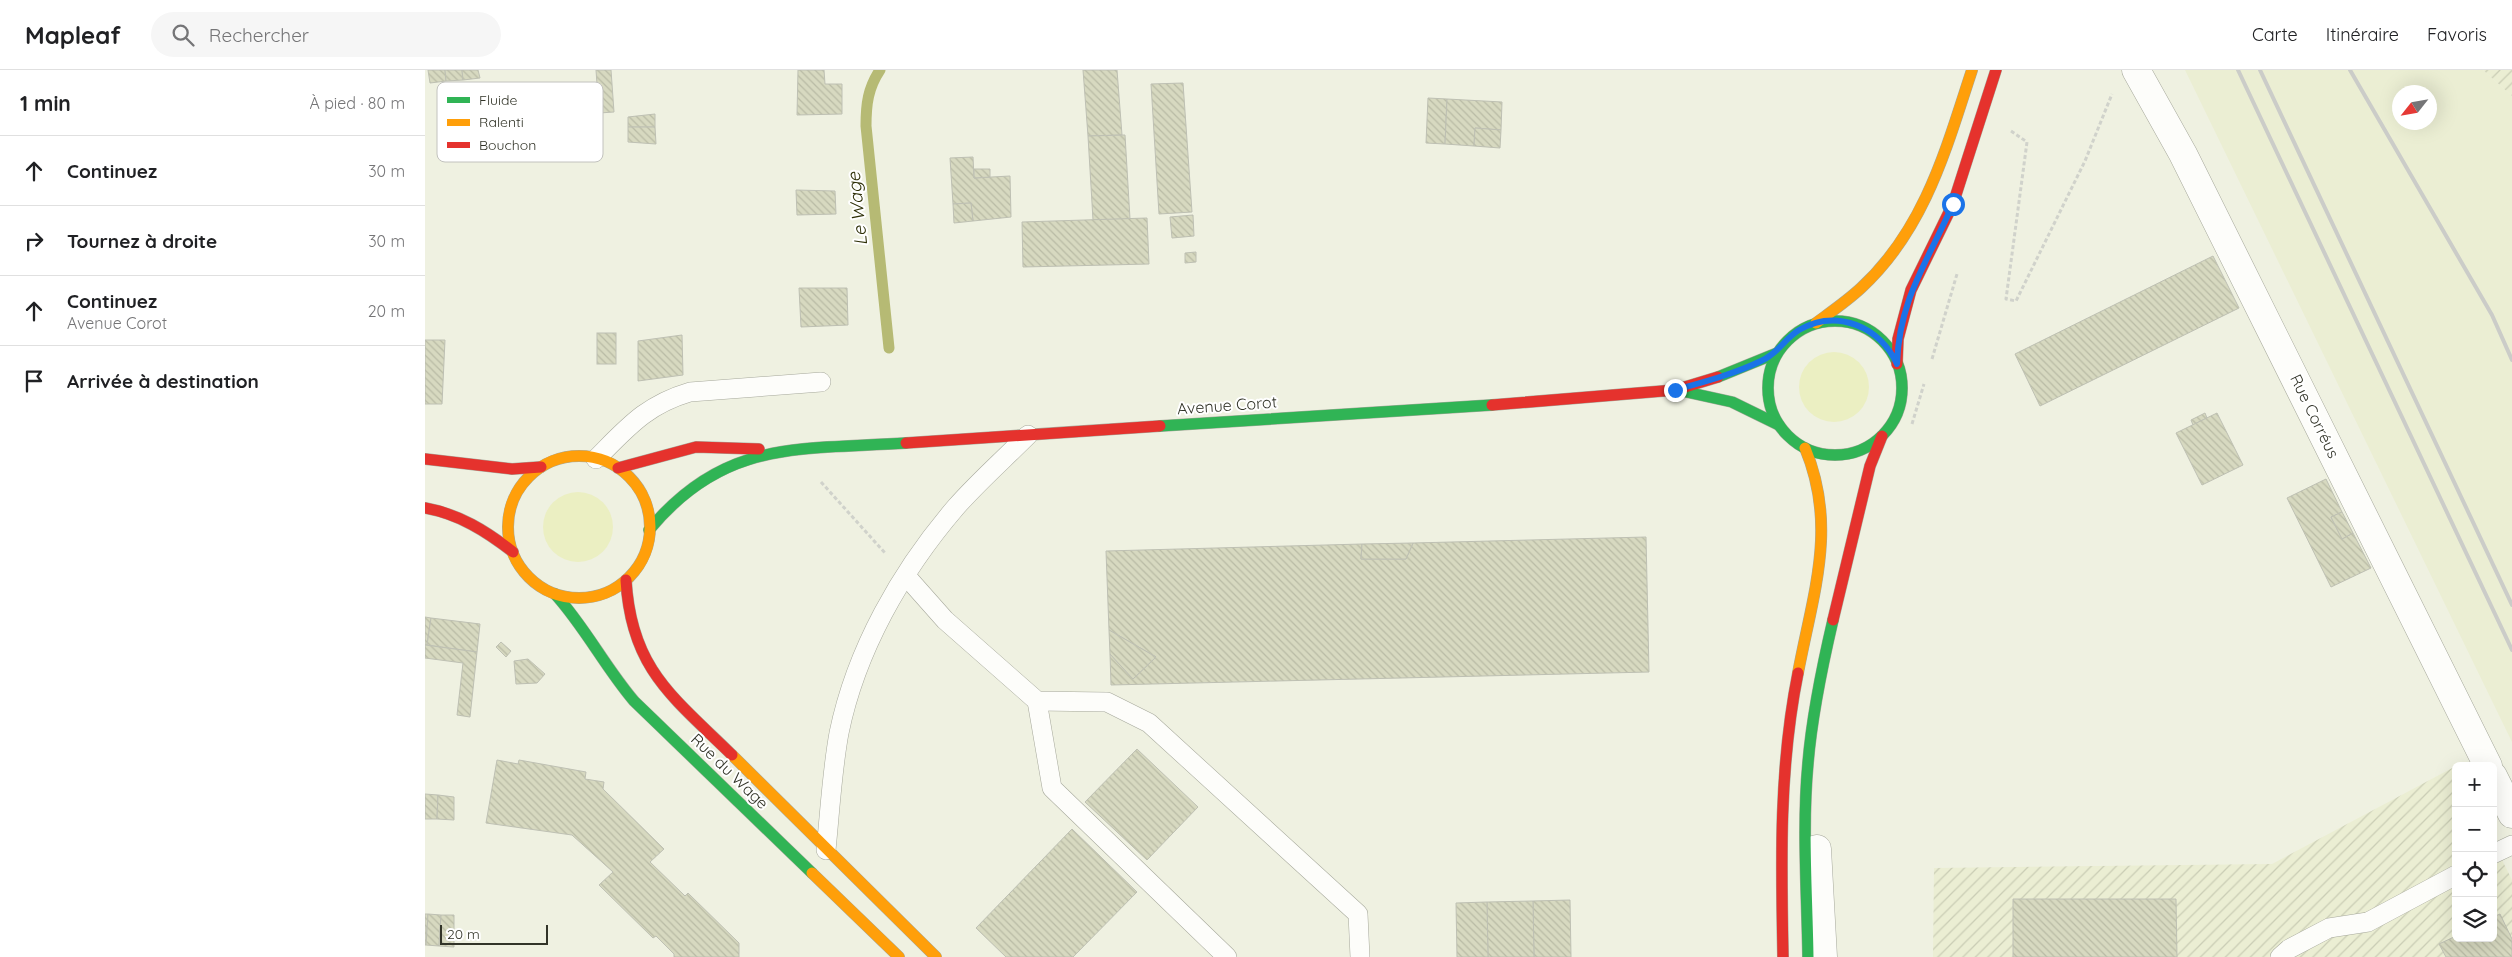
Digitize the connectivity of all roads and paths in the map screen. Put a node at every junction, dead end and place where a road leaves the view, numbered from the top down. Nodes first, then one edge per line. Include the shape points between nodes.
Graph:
1 (1972, 70) edge
2 (1996, 70) edge
3 (2137, 72) edge
4 (1982, 112) junction
5 (1816, 323) junction
6 (1777, 353) junction
7 (1897, 364) junction
8 (821, 382) dead end
9 (1675, 390) junction
10 (1779, 425) junction
11 (1028, 435) junction
12 (1882, 436) junction
13 (1805, 448) junction
14 (786, 451) junction
15 (425, 459) edge
16 (596, 459) junction
17 (541, 467) junction
18 (617, 468) junction
19 (425, 508) edge
20 (649, 530) junction
21 (513, 552) junction
22 (906, 576) junction
23 (626, 580) junction
24 (555, 594) junction
25 (1037, 701) junction
26 (2486, 762) edge
27 (2497, 784) edge
28 (1807, 785) junction
29 (2512, 814) edge
30 (2512, 845) edge
31 (826, 850) junction
32 (2497, 852) edge
33 (2452, 877) edge
34 (899, 957) edge
35 (936, 957) edge
36 (1227, 957) edge
37 (1360, 957) edge
38 (1783, 957) edge
39 (1808, 957) edge
40 (1823, 957) edge
41 (2280, 957) edge

1 - 5 street via 1929,196 1906,233 1866,283
2 - 4 street
3 - 4 path via 2113,92 2085,161 2016,300 2006,299 2027,142
3 - 26 street, Rue Corréus via 2188,163
4 - 7 street via 1953,204 1906,305 1898,339
5 - 6 street via 1798,331
5 - 7 street via 1838,320 1870,330 1887,345
6 - 9 street, Avenue Corot via 1729,374
6 - 10 street via 1769,370 1767,389 1770,407
7 - 12 street via 1902,397 1895,418
8 - 16 lane via 690,392 674,397 639,415
9 - 10 street, Avenue Corot via 1701,392 1738,403
9 - 11 street, Avenue Corot
10 - 13 street
11 - 14 street, Avenue Corot
11 - 22 lane via 957,506
12 - 13 street via 1865,448 1846,454 1825,454
12 - 28 street via 1870,466 1820,684
13 - 38 street via 1822,498 1823,540 1790,715 1785,762
14 - 18 street, Avenue Corot via 696,447
14 - 20 street, Avenue Corot via 739,461 698,481 665,510
14 - 22 path
15 - 17 street, Avenue Corot via 472,462 513,470
16 - 17 street, Avenue Corot via 573,456
16 - 18 street, Avenue Corot
17 - 21 street, Avenue Corot via 513,500 508,532
18 - 20 street, Avenue Corot via 633,482 644,500
19 - 21 street, Avenue Corot via 468,522
20 - 23 street, Avenue Corot via 645,552
21 - 24 street, Avenue Corot via 530,578
22 - 25 lane via 945,620
22 - 31 lane via 872,636 847,701 839,734
23 - 24 street, Avenue Corot via 598,595 577,598
23 - 31 street, Rue du Wage via 631,629 652,674 678,704
24 - 34 street, Rue du Wage via 580,622 609,670 634,700
25 - 36 lane via 1052,788
25 - 37 lane via 1107,702 1149,724 1359,914
27 - 29 street
28 - 39 street
28 - 40 street via 1818,854
30 - 32 lane
31 - 35 street, Rue du Wage
33 - 41 lane via 2368,922 2329,928 2289,948

